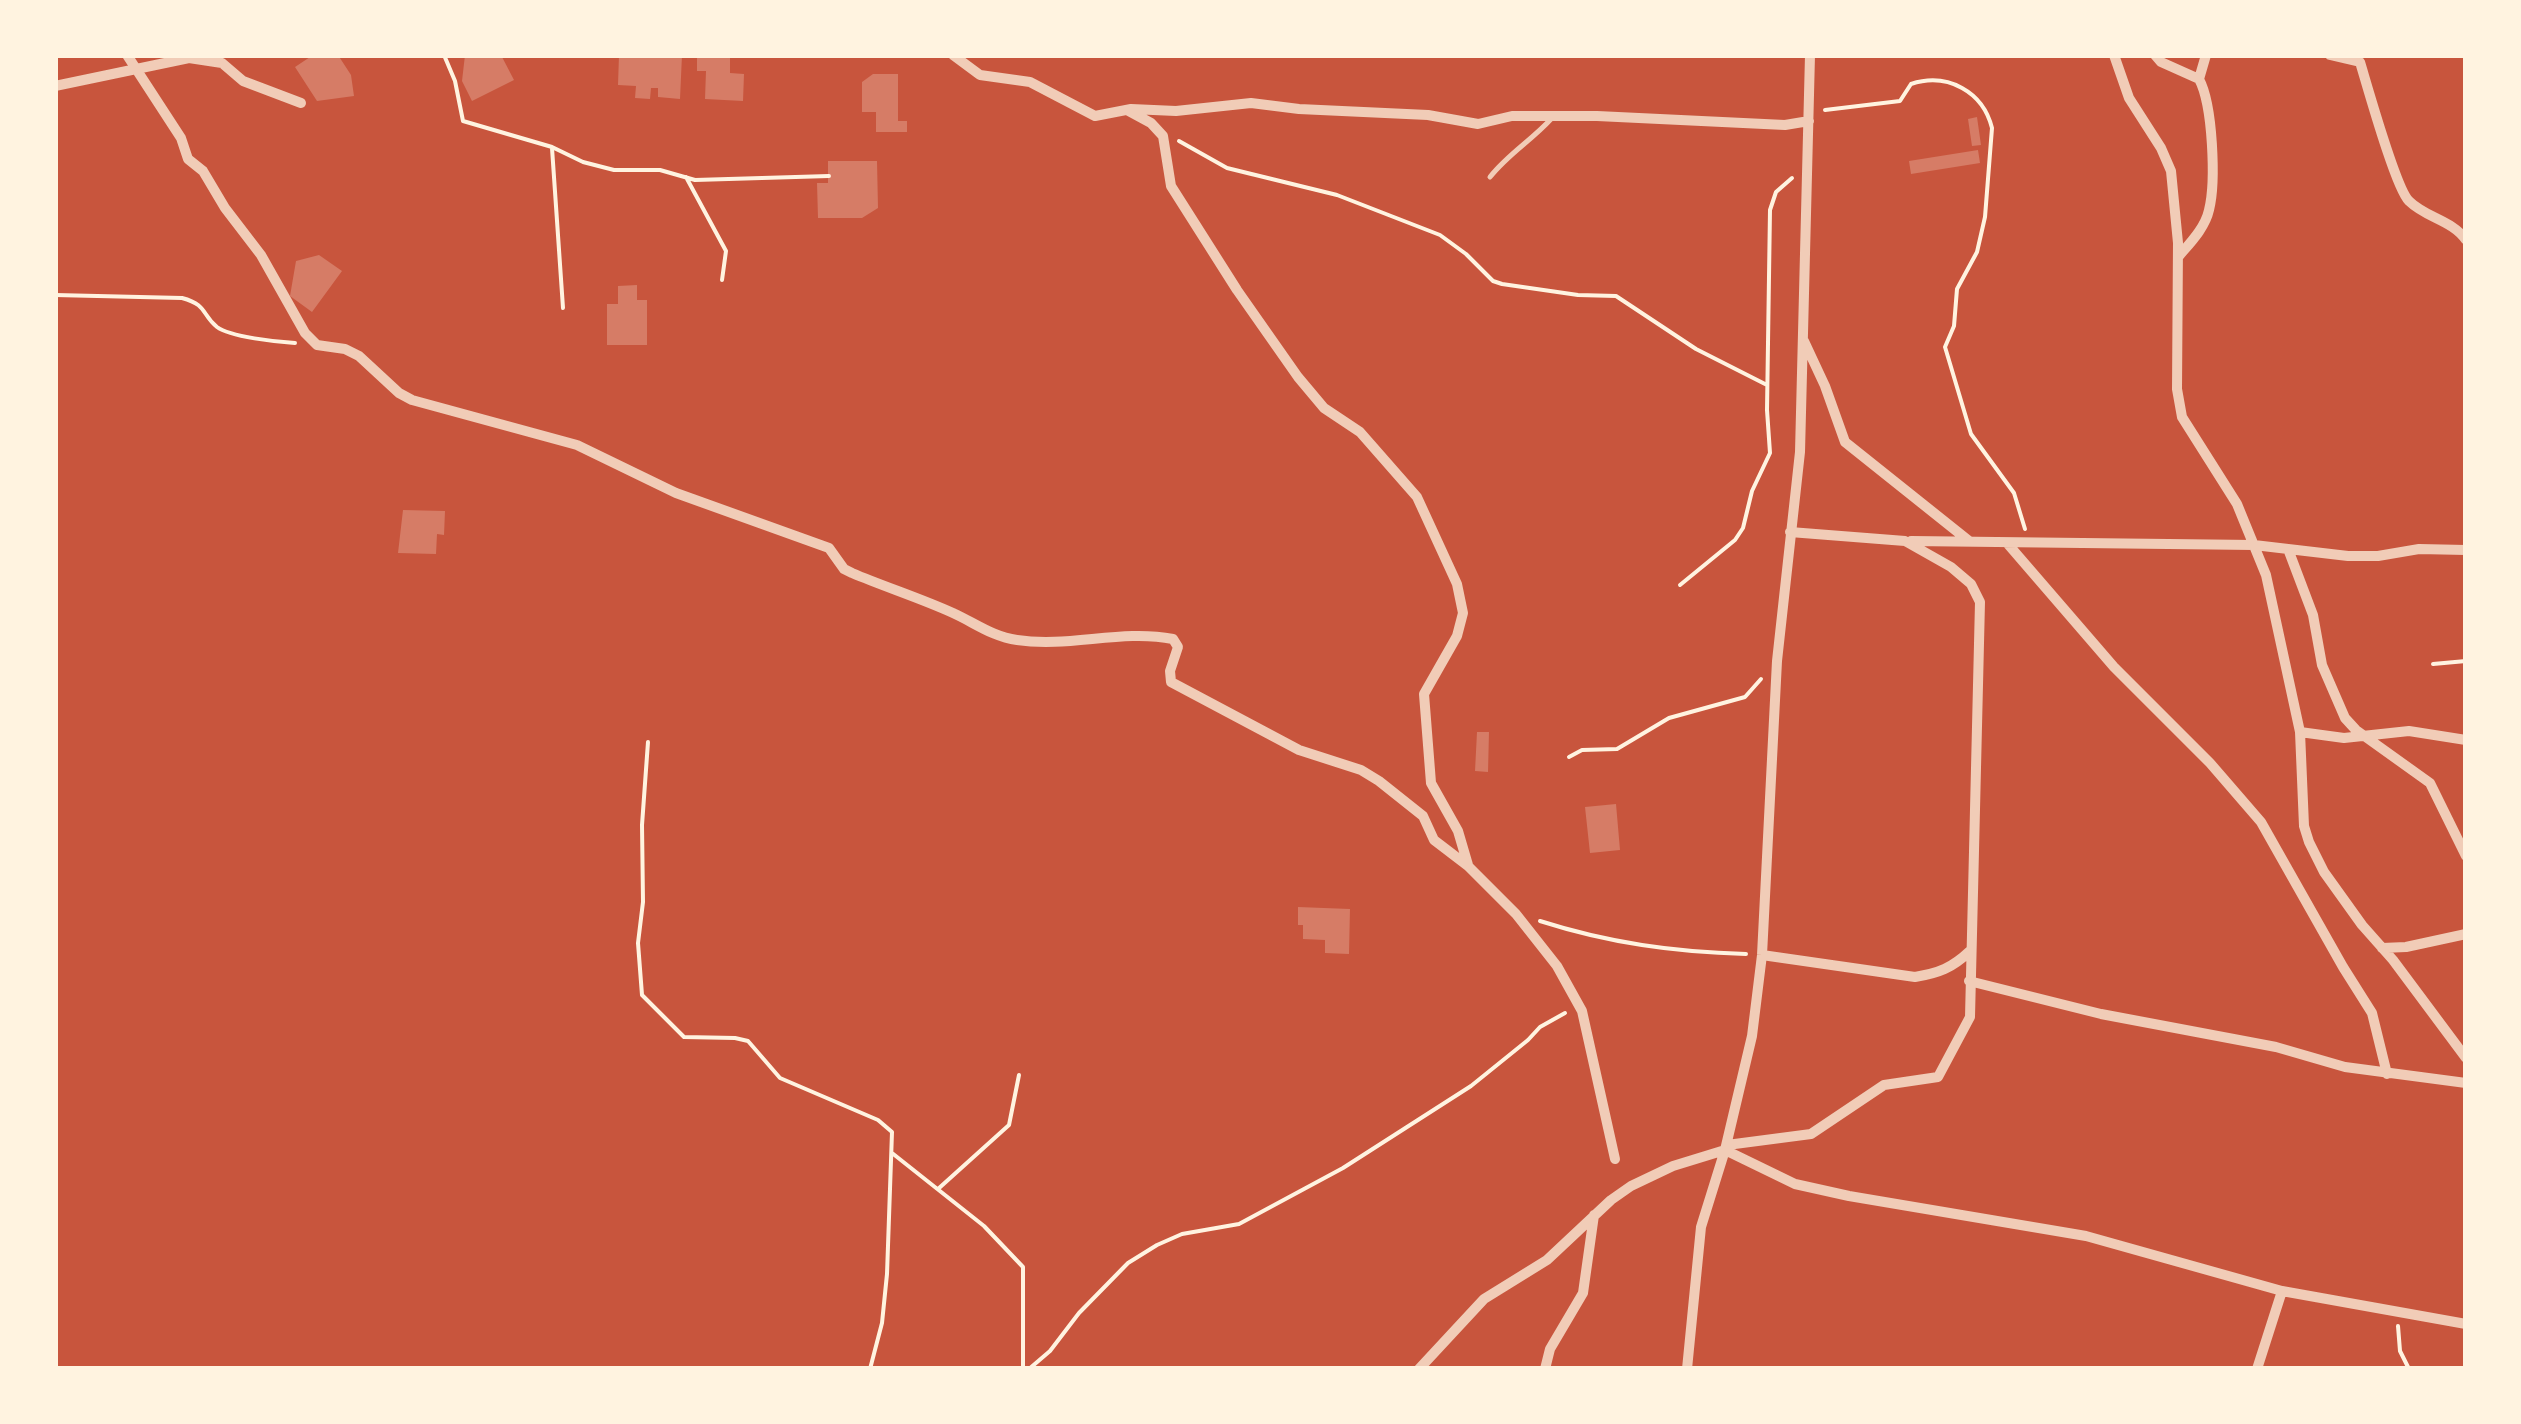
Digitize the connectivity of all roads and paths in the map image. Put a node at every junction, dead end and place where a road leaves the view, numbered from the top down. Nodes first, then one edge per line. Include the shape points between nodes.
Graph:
1 (126, 55) edge
2 (444, 55) edge
3 (953, 55) edge
4 (1810, 55) edge
5 (2114, 55) edge
6 (2154, 55) edge
7 (2206, 55) edge
8 (2330, 55) edge
9 (139, 70) junction
10 (2200, 80) junction
11 (55, 86) edge
12 (1809, 96) junction
13 (301, 103) dead end
14 (1128, 110) junction
15 (1553, 117) junction
16 (1809, 120) junction
17 (1157, 128) junction
18 (552, 147) junction
19 (1808, 167) junction
20 (829, 176) dead end
21 (1490, 177) dead end
22 (686, 178) junction
23 (2461, 228) edge
24 (2466, 240) edge
25 (2178, 256) junction
26 (722, 280) dead end
27 (55, 295) edge
28 (562, 308) dead end
29 (1803, 340) junction
30 (316, 345) junction
31 (1767, 384) junction
32 (1790, 532) junction
33 (1905, 541) junction
34 (1970, 542) junction
35 (2007, 543) junction
36 (2030, 543) junction
37 (2254, 545) junction
38 (2288, 549) junction
39 (2466, 550) edge
40 (1680, 585) dead end
41 (1778, 661) junction
42 (2466, 661) edge
43 (2433, 664) dead end
44 (2300, 732) junction
45 (2366, 736) junction
46 (2466, 740) edge
47 (648, 742) dead end
48 (1569, 757) dead end
49 (2466, 856) edge
50 (1468, 866) junction
51 (1516, 914) junction
52 (2466, 934) edge
53 (2382, 948) junction
54 (1970, 951) junction
55 (1762, 955) junction
56 (1969, 980) junction
57 (1580, 1006) junction
58 (2466, 1058) edge
59 (2387, 1074) junction
60 (1019, 1075) dead end
61 (2466, 1083) edge
62 (1726, 1148) junction
63 (892, 1153) junction
64 (1615, 1159) dead end
65 (938, 1189) junction
66 (1594, 1214) junction
67 (2282, 1291) junction
68 (2397, 1312) junction
69 (2466, 1324) edge
70 (870, 1369) edge
71 (1026, 1369) edge
72 (1418, 1369) edge
73 (1545, 1369) edge
74 (1687, 1369) edge
75 (2257, 1369) edge
76 (2409, 1369) edge

1 - 9 street
2 - 18 path via 463,121
3 - 14 street via 980,75 1030,82 1091,115
4 - 12 street
5 - 25 street via 2129,98 2168,160
6 - 10 street
7 - 10 street
8 - 23 street via 2360,62 2408,201
9 - 11 street
9 - 13 street via 189,58 214,61 243,81
9 - 30 street via 186,155 210,180
10 - 25 street via 2212,123 2209,210
12 - 16 street
12 - 36 path via 1829,110 1900,101 1918,82 1951,83 1976,96 1989,117 1985,217 1977,252 1957,288 1945,347 1972,434 2014,494
14 - 15 street via 1251,103 1478,124
14 - 17 street
15 - 16 street via 1785,125
15 - 21 lane
16 - 19 street
17 - 31 path via 1227,168 1337,195 1440,235 1493,281 1616,296 1696,349
17 - 50 street via 1166,142 1171,186 1237,290 1314,398 1360,432 1417,497 1457,584 1463,613 1457,636 1424,694 1432,783
18 - 22 path via 614,170 660,170
18 - 28 path
19 - 29 street
19 - 31 path via 1780,186 1770,210
20 - 22 path
22 - 26 path via 726,251
23 - 24 street
25 - 37 street via 2182,417 2237,504
27 - 30 path via 182,298 201,304 220,328 264,341
29 - 32 street
29 - 34 street via 1845,442
30 - 50 street via 359,356 412,400 577,445 676,493 829,548 844,569 990,633 1046,643 1125,634 1172,639 1178,646 1171,682 1299,750 1379,781 1423,816 1434,840
31 - 40 path via 1770,453 1743,528
32 - 33 street
32 - 41 street
33 - 34 street
33 - 54 street via 1952,566 1980,602
34 - 35 street
35 - 36 street
35 - 59 street via 2261,822 2372,1013
36 - 37 street
37 - 38 street
37 - 44 street
38 - 39 street via 2348,556
38 - 45 street via 2314,614 2322,665 2345,718
41 - 48 path via 1745,697 1669,718 1617,749
41 - 55 street
42 - 43 path
44 - 45 street
44 - 53 street via 2308,842
45 - 46 street via 2409,731
45 - 49 street via 2430,782
47 - 63 path via 638,943 642,995 684,1037 748,1041 790,1084 878,1120 892,1132
50 - 51 street
51 - 55 path via 1675,952
51 - 57 street
52 - 53 street
53 - 58 street
54 - 55 street via 1953,967 1915,976
54 - 56 street
55 - 62 street via 1752,1036
56 - 59 street
56 - 62 street via 1968,1021 1938,1077 1884,1085 1811,1134
57 - 64 street
57 - 71 path via 1540,1026 1471,1086 1343,1168 1250,1219 1182,1234 1128,1264
59 - 61 street
60 - 65 path via 1010,1125
62 - 66 street via 1631,1186
62 - 67 street via 1796,1184 2086,1236
62 - 74 street via 1702,1226
63 - 65 path
63 - 70 path via 882,1323
65 - 71 path via 1023,1267
66 - 72 street via 1547,1260 1484,1300
66 - 73 street via 1583,1293
67 - 68 street
67 - 75 street
68 - 69 street
68 - 76 path via 2400,1351

